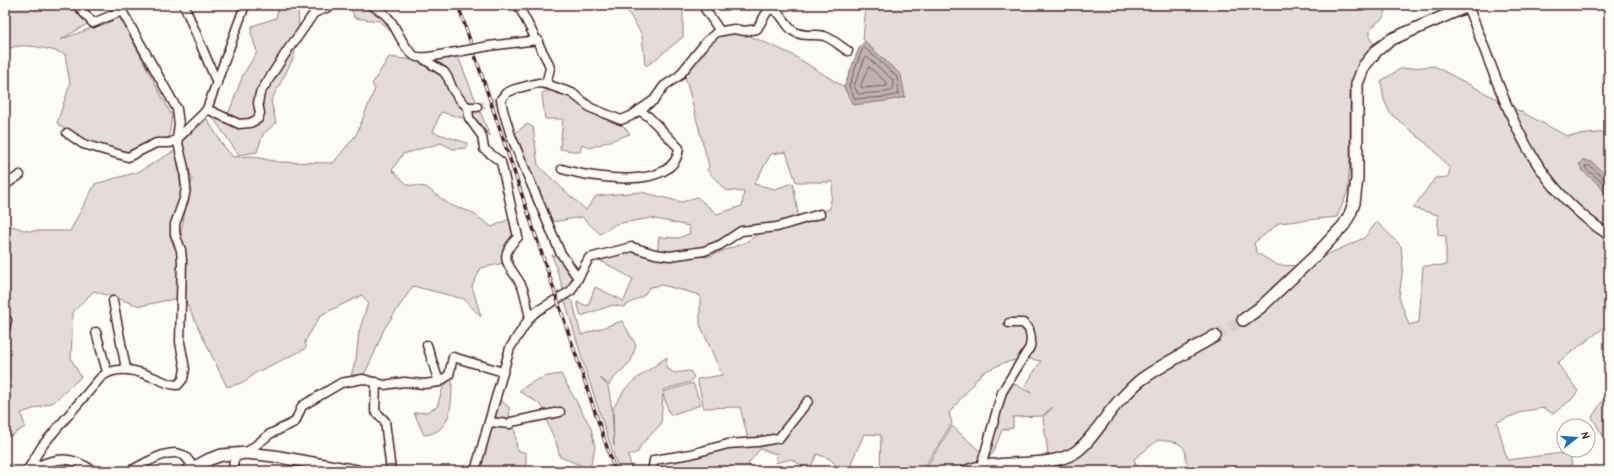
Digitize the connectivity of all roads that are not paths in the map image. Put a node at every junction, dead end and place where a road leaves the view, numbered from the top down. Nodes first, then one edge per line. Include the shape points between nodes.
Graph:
1 (77, 5) edge
2 (184, 5) edge
3 (245, 5) edge
4 (334, 5) edge
5 (518, 5) edge
6 (704, 5) edge
7 (1468, 5) edge
8 (374, 6) edge
9 (121, 8) edge
10 (720, 31) junction
11 (538, 40) junction
12 (848, 51) dead end
13 (422, 58) junction
14 (217, 83) junction
15 (546, 84) junction
16 (468, 107) junction
17 (477, 107) tunnel mouth
18 (207, 109) junction
19 (639, 110) junction
20 (67, 133) dead end
21 (177, 139) junction
22 (562, 169) dead end
23 (20, 175) dead end
24 (5, 185) edge
25 (820, 214) dead end
26 (1609, 235) edge
27 (578, 278) junction
28 (113, 301) dead end
29 (530, 317) junction
30 (5, 320) edge
31 (1243, 320) tunnel mouth
32 (1009, 323) dead end
33 (5, 329) edge
34 (96, 332) dead end
35 (1215, 336) tunnel mouth
36 (427, 345) dead end
37 (126, 369) junction
38 (107, 372) junction
39 (503, 372) junction
40 (376, 382) junction
41 (439, 382) junction
42 (808, 401) dead end
43 (560, 412) dead end
44 (512, 421) junction
45 (489, 422) junction
46 (522, 425) dead end
47 (246, 453) junction
48 (980, 467) junction
49 (190, 469) edge
50 (26, 470) edge
51 (94, 471) edge
52 (130, 471) edge
53 (234, 471) edge
54 (357, 471) edge
55 (391, 471) edge
56 (475, 471) edge
57 (652, 471) edge
58 (967, 471) edge

1 - 9 street via 93,23
2 - 14 street
3 - 14 street
4 - 18 street via 314,13 289,48 260,93 258,119 239,124
5 - 11 street
6 - 10 street
7 - 26 street via 1504,100 1532,156 1555,189 1585,218
7 - 31 main road via 1392,39 1377,50 1364,66 1357,84 1357,179 1350,214 1344,225 1315,256 1261,307
8 - 13 street via 390,20 408,50
9 - 21 street via 177,109
10 - 12 street via 756,29 771,9 780,14 794,31 810,36 824,36
10 - 19 street via 706,42 679,76 664,86 654,100
11 - 13 street, bridge
11 - 15 street via 550,68
13 - 16 street via 444,72 453,90
14 - 18 street
15 - 19 street via 572,93 591,108 613,118 621,120
15 - 27 street via 538,83 515,89 499,100 511,136 560,252
16 - 17 street
16 - 29 street via 468,118 482,136 484,149 501,162 518,237 510,245 507,264 523,289
18 - 21 street
19 - 22 street via 679,148 678,155 668,169 638,178 619,179
20 - 21 street via 84,144 128,157 156,144 170,143
21 - 37 street via 186,188 175,224 182,261 180,342 185,369 183,379 178,385 171,385
23 - 24 street
25 - 27 street via 777,227 741,231 720,245 704,251 670,256 632,248 589,258
27 - 29 street via 572,292
28 - 37 street
29 - 39 street via 510,348
30 - 33 street
32 - 48 street via 1023,323 1029,329 1030,347 1002,392
34 - 38 street
35 - 48 main road via 1141,380 1120,400 1076,452 1047,461
36 - 41 street
37 - 38 street
38 - 50 street via 42,446
39 - 41 street via 453,357 449,375
39 - 45 street
40 - 41 street via 384,385
40 - 47 street via 363,379 341,383 302,406 295,422 270,434
40 - 55 street via 375,411 385,421
42 - 57 street via 779,438 728,444 654,460
43 - 44 street
44 - 45 street
44 - 46 street
45 - 56 street
47 - 49 main road via 222,455
47 - 53 street via 234,458
47 - 54 main road
48 - 58 main road
49 - 52 street via 187,458 171,453
50 - 51 street via 54,460 65,459 74,460

